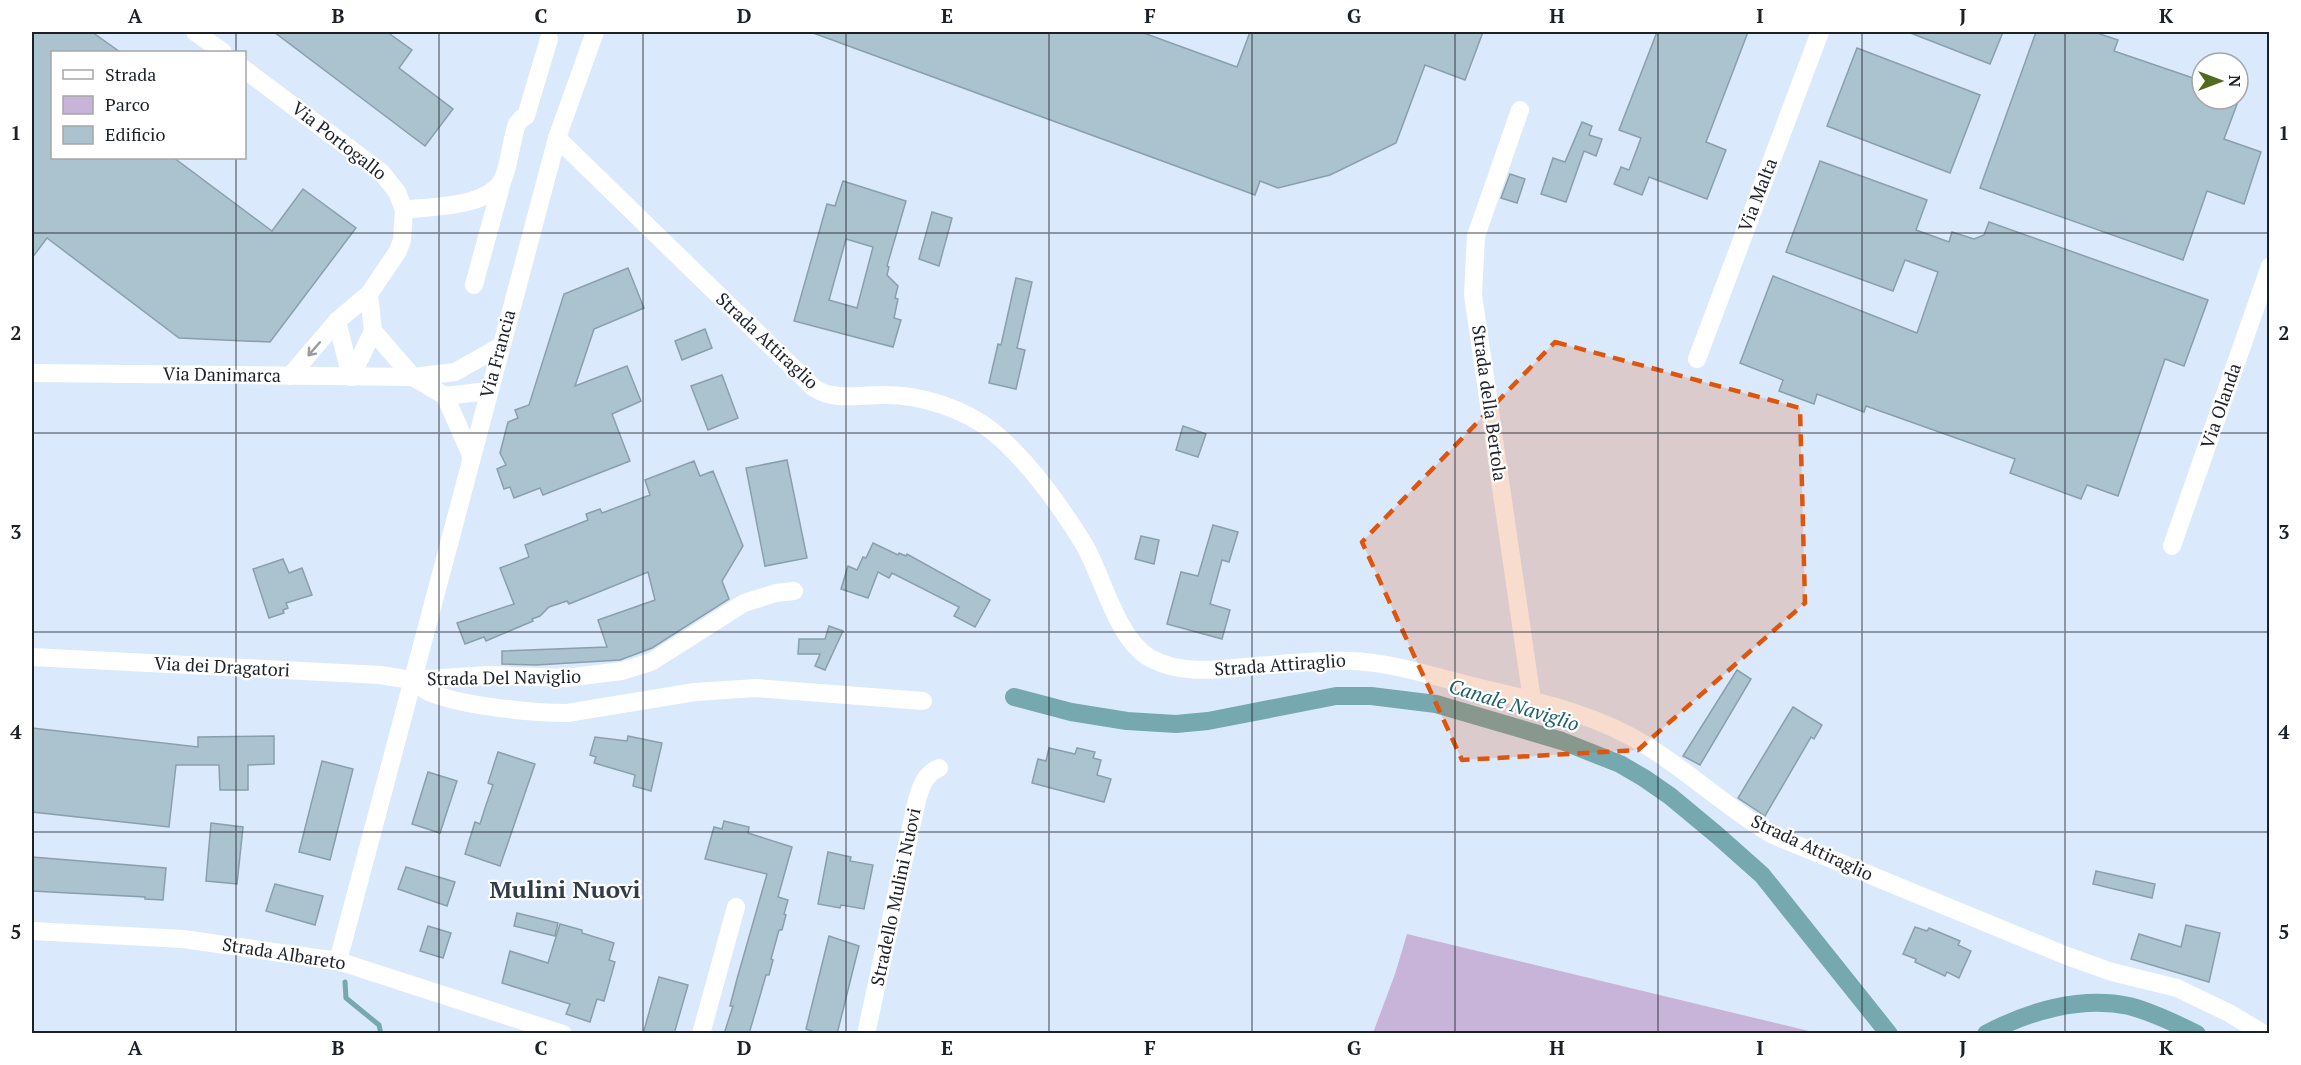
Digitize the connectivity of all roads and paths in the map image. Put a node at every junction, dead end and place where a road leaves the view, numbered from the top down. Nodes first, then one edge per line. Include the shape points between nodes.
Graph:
1 (195, 32) edge
2 (595, 32) edge
3 (1820, 32) edge
4 (549, 39) dead end
5 (222, 51) edge
6 (246, 71) edge
7 (1520, 110) dead end
8 (557, 138) junction
9 (503, 177) junction
10 (404, 210) junction
11 (2270, 266) edge
12 (474, 285) dead end
13 (369, 294) junction
14 (337, 321) junction
15 (373, 331) junction
16 (501, 346) junction
17 (1697, 359) dead end
18 (455, 372) junction
19 (32, 373) edge
20 (290, 376) junction
21 (351, 377) junction
22 (413, 377) junction
23 (488, 392) junction
24 (445, 396) junction
25 (471, 455) junction
26 (2172, 546) dead end
27 (794, 591) dead end
28 (32, 657) edge
29 (411, 680) junction
30 (1532, 700) junction
31 (923, 701) dead end
32 (939, 768) dead end
33 (736, 907) dead end
34 (32, 931) edge
35 (338, 960) junction
36 (563, 1034) edge
37 (701, 1034) edge
38 (866, 1034) edge
39 (2264, 1034) edge

1 - 5 street
2 - 8 street, Via Francia
3 - 17 street, Via Malta
4 - 9 street via 526,116 517,124
6 - 10 street, Via Portogallo via 382,173 397,192
7 - 30 street, Strada della Bertola via 1476,236 1473,294
8 - 16 street, Via Francia
8 - 30 street, Strada Attiraglio via 814,388 833,397 888,394 919,399 972,418 997,435 1051,495 1085,547 1128,637 1149,658 1177,667 1208,670 1331,660 1365,662
9 - 10 street via 493,192 482,198
9 - 12 street
10 - 13 street via 398,251
11 - 26 street, Via Olanda
13 - 14 street
13 - 15 street
14 -> 20 street
14 - 21 street
15 - 21 street
15 - 22 street
16 - 18 street, Via Danimarca
16 - 23 street, Via Francia
18 - 22 street, Via Danimarca
18 - 23 street
19 - 20 street, Via Danimarca
20 - 21 street, Via Danimarca
21 - 22 street, Via Danimarca
22 - 24 street
23 - 24 street
23 - 25 street, Via Francia
24 - 25 street
25 - 29 street, Via Francia
27 - 29 street, Strada Del Naviglio via 744,603 651,662 622,671 565,678 488,675
28 - 29 street, Via dei Dragatori via 381,675
29 - 31 street via 449,698 552,713 695,692 756,688
29 - 35 street, Strada Del Naviglio
30 - 39 street, Strada Attiraglio via 1581,715 1645,744 1735,811 1782,839 2067,957 2177,988
32 - 38 street, Stradello Mulini Nuovi via 928,774 916,800
33 - 37 street
34 - 35 street, Strada Albareto via 183,939
35 - 36 street, Strada Albareto

